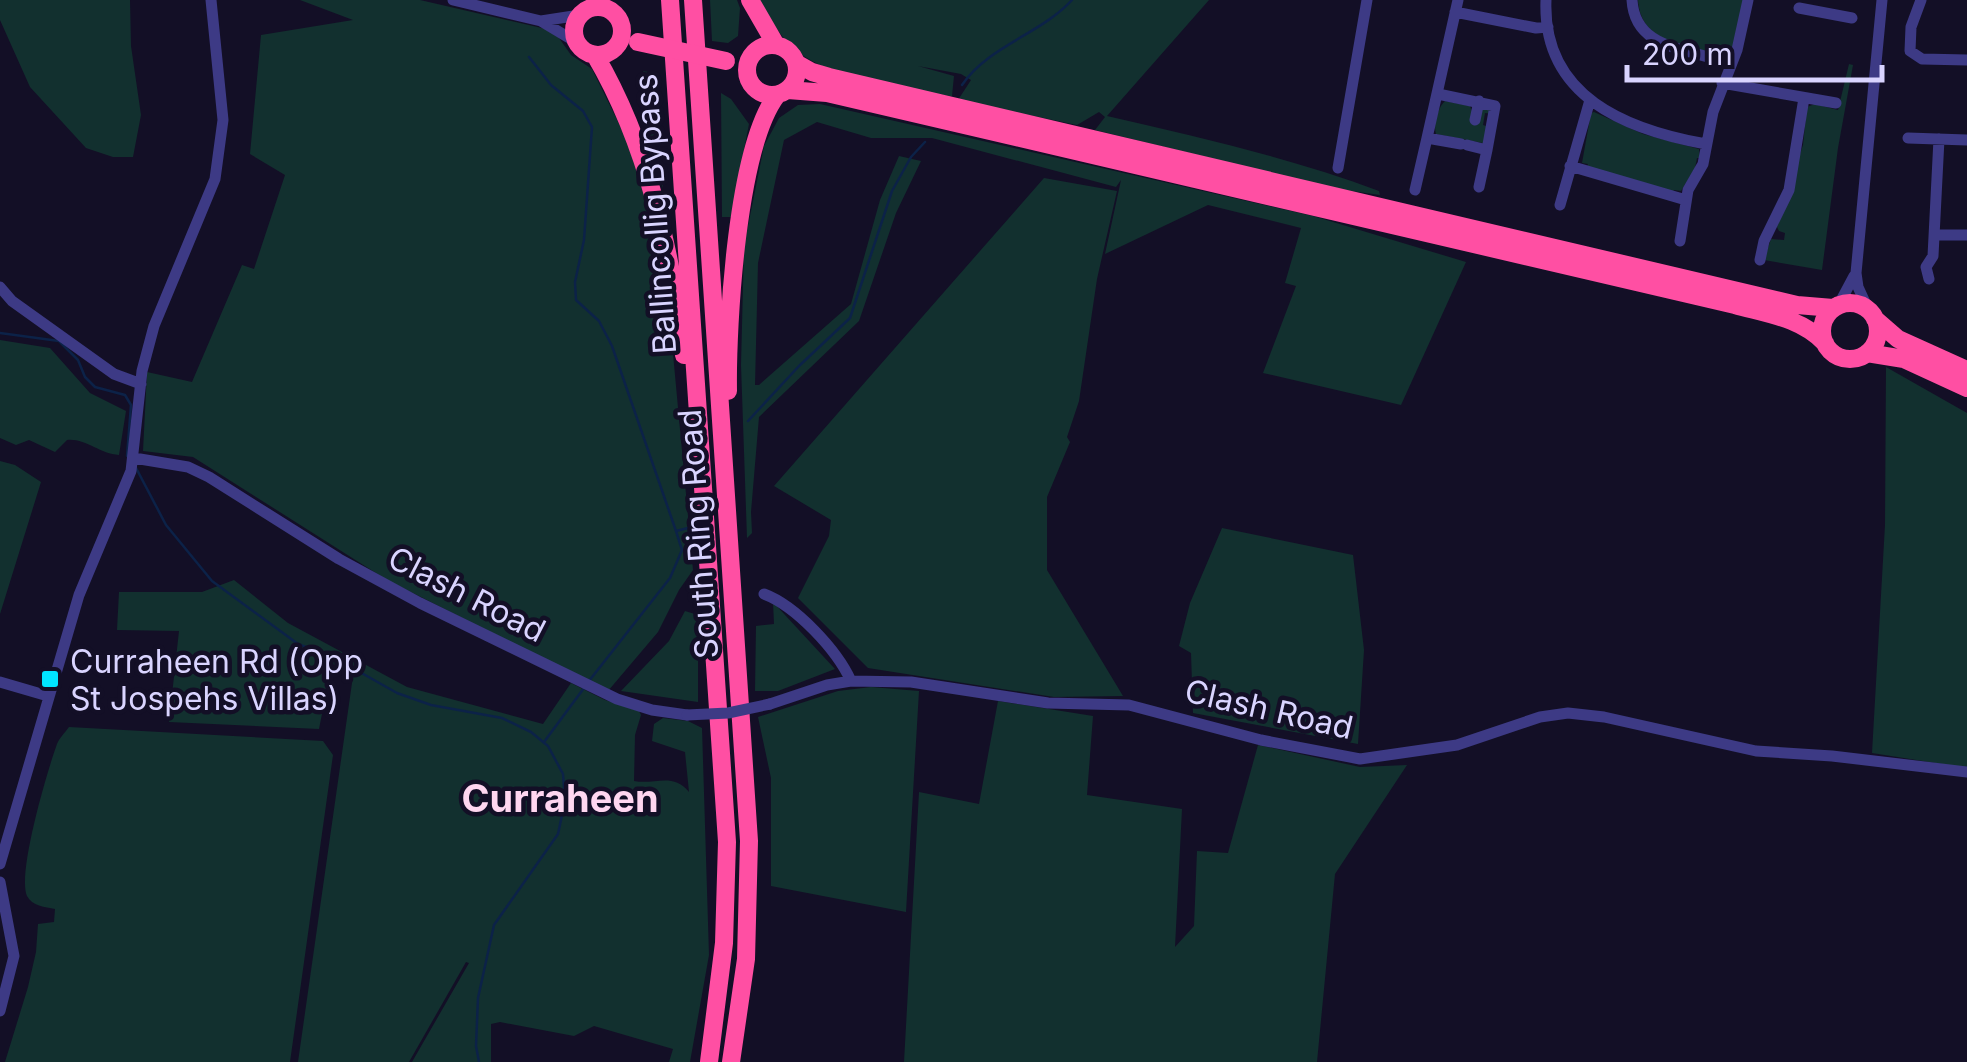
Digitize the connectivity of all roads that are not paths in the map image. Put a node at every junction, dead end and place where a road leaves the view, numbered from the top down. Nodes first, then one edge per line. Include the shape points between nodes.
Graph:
1 (212, 0) edge
2 (453, 0) edge
3 (670, 0) edge
4 (693, 0) edge
5 (750, 0) edge
6 (1366, 0) edge
7 (1546, 0) edge
8 (1632, 0) edge
9 (1748, 0) edge
10 (1836, 0) edge
11 (1882, 0) edge
12 (1920, 0) edge
13 (1456, 6) edge
14 (592, 7) edge
15 (1799, 8) dead end
16 (1832, 14) junction
17 (1852, 18) dead end
18 (541, 20) junction
19 (1548, 26) junction
20 (621, 28) junction
21 (576, 42) junction
22 (638, 42) junction
23 (776, 45) junction
24 (604, 52) junction
25 (750, 58) junction
26 (1967, 60) edge
27 (726, 61) junction
28 (796, 63) junction
29 (1730, 65) junction
30 (748, 79) junction
31 (1722, 83) junction
32 (782, 93) junction
33 (1438, 94) junction
34 (1804, 98) junction
35 (1590, 100) junction
36 (1478, 102) junction
37 (1836, 104) dead end
38 (1475, 120) dead end
39 (1428, 138) junction
40 (1908, 138) dead end
41 (1939, 139) junction
42 (1967, 140) edge
43 (1706, 144) junction
44 (1487, 150) junction
45 (1570, 166) junction
46 (1338, 168) dead end
47 (1480, 187) dead end
48 (1415, 190) dead end
49 (1686, 200) junction
50 (1560, 205) dead end
51 (1768, 233) junction
52 (1934, 235) junction
53 (1785, 236) dead end
54 (1967, 236) edge
55 (1680, 241) dead end
56 (1760, 260) dead end
57 (1856, 272) junction
58 (1929, 279) dead end
59 (0, 287) edge
60 (1835, 307) junction
61 (1871, 314) junction
62 (1825, 343) junction
63 (1867, 353) junction
64 (1967, 370) edge
65 (140, 384) junction
66 (1967, 388) edge
67 (134, 458) junction
68 (707, 544) junction
69 (731, 546) junction
70 (764, 594) dead end
71 (851, 681) junction
72 (0, 682) edge
73 (48, 696) junction
74 (1967, 772) edge
75 (0, 864) edge
76 (0, 882) edge
77 (0, 1011) edge
78 (709, 1062) edge
79 (731, 1062) edge

1 - 65 street via 220,154 154,326
2 - 18 street
3 - 68 highway, Ballincollig Bypass
4 - 69 highway, South Ring Road
5 - 23 highway
6 - 46 street
7 - 19 street
8 - 29 street via 1639,24 1661,44
9 - 29 street
10 - 16 street
11 - 57 street
12 - 26 street via 1910,51 1922,59
13 - 19 street
13 - 33 street
14 - 18 street
14 - 20 highway via 610,10
14 - 21 highway via 574,28
15 - 16 street
16 - 17 street
18 - 21 street
19 - 35 street via 1562,67
20 - 22 highway
20 - 24 highway via 618,43
21 - 24 highway via 587,53
22 - 24 highway
22 - 27 highway, bridge
23 - 25 highway
23 - 28 highway
24 - 68 highway via 668,253
25 - 27 highway
25 - 30 highway
27 - 30 highway
28 - 32 highway via 796,78
28 - 60 highway via 830,78 1797,305
29 - 31 street
30 - 32 highway via 762,94
31 - 34 street
31 - 43 street
32 - 62 highway via 827,93 1735,304 1792,320
32 - 69 highway via 766,109 756,137 734,265
33 - 36 street
33 - 39 street
34 - 37 street
34 - 51 street via 1788,190
35 - 43 street via 1638,128
35 - 45 street
36 - 38 street
36 - 44 street via 1496,108
39 - 44 street
39 - 48 street
40 - 41 street
41 - 42 street
41 - 52 street
43 - 49 street
44 - 47 street
45 - 49 street
45 - 50 street
49 - 55 street
51 - 53 street
51 - 56 street
52 - 54 street
52 - 58 street
57 - 60 street
57 - 61 street
59 - 65 street via 114,374
60 - 61 highway via 1853,303
60 - 62 highway via 1824,320
61 - 63 highway via 1877,338
61 - 64 highway via 1898,339
62 - 63 highway via 1844,358
63 - 66 highway via 1904,359
65 - 67 street
67 - 71 street, Clash Road, bridge via 209,477 340,560 597,691 652,710 728,713
67 - 73 street
68 - 78 highway, South Ring Road via 727,859
69 - 79 highway, South Ring Road via 749,876 746,959
70 - 71 street via 789,608 843,663
71 - 74 street, Clash Road via 1129,705 1360,758 1458,745 1568,713 1756,751
72 - 73 street
73 - 75 street
76 - 77 street via 14,956

